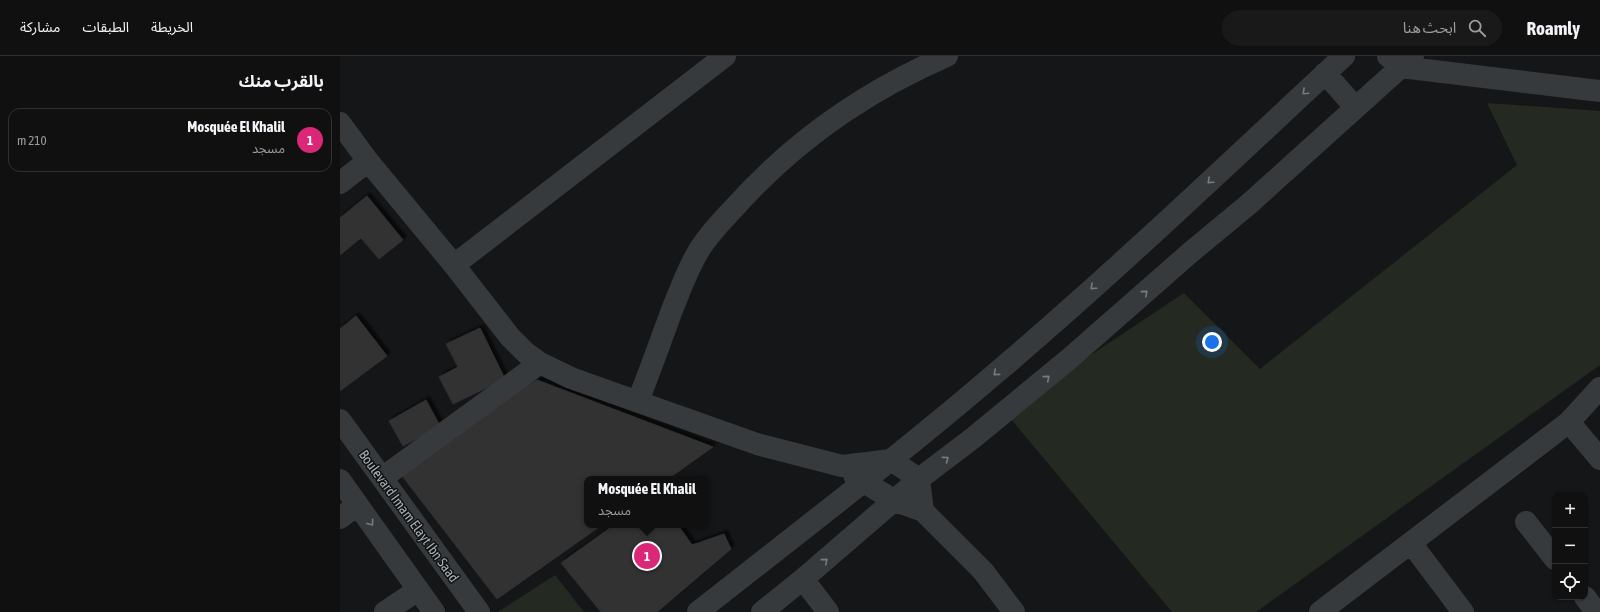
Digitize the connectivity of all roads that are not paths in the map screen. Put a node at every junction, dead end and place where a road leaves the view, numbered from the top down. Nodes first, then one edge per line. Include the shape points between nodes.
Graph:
1 (725, 56) edge
2 (947, 56) edge
3 (1344, 56) edge
4 (1401, 60) edge
5 (1325, 73) junction
6 (1600, 91) edge
7 (1356, 107) junction
8 (340, 123) edge
9 (368, 161) junction
10 (340, 183) edge
11 (454, 265) junction
12 (540, 363) junction
13 (1600, 388) edge
14 (638, 401) junction
15 (340, 420) edge
16 (1569, 422) junction
17 (1600, 459) edge
18 (891, 460) junction
19 (842, 466) junction
20 (382, 478) junction
21 (919, 479) junction
22 (340, 480) edge
23 (864, 482) junction
24 (895, 501) junction
25 (357, 505) junction
26 (923, 511) junction
27 (340, 518) edge
28 (1526, 522) dead end
29 (1411, 543) junction
30 (1552, 555) edge
31 (803, 579) junction
32 (418, 590) junction
33 (1587, 600) edge
34 (386, 612) edge
35 (434, 612) edge
36 (479, 612) edge
37 (698, 612) edge
38 (762, 612) edge
39 (828, 612) edge
40 (1014, 612) edge
41 (1320, 612) edge
42 (1463, 612) edge
43 (1596, 612) edge

1 - 11 street
2 - 14 street via 871,94 824,125 750,190 723,220 695,258
3 - 5 street
4 - 6 street
4 - 7 street
5 - 7 street
5 -> 18 street via 1220,172 997,373
21 -> 7 street via 1070,359 1249,204
8 - 9 street
9 - 10 street
9 - 11 street
11 - 12 street via 510,337
12 - 14 street via 571,378
12 - 20 street
13 - 16 street
14 - 19 street via 757,444
15 - 20 street, Boulevard Imam Elayt Ibn Saad
16 - 17 street
16 - 29 street
18 - 19 street
18 - 21 street
18 - 23 street
19 - 23 street
20 - 36 street, Boulevard Imam Elayt Ibn Saad
21 - 24 street
21 - 26 street
22 - 25 street
23 - 24 street
23 - 37 street
24 - 26 street
31 -> 24 street
25 - 27 street
25 -> 32 street
26 - 40 street via 983,571
28 - 30 street
29 - 41 street
29 - 42 street
31 - 38 street
31 - 39 street
32 - 34 street
32 - 35 street
33 - 43 street

